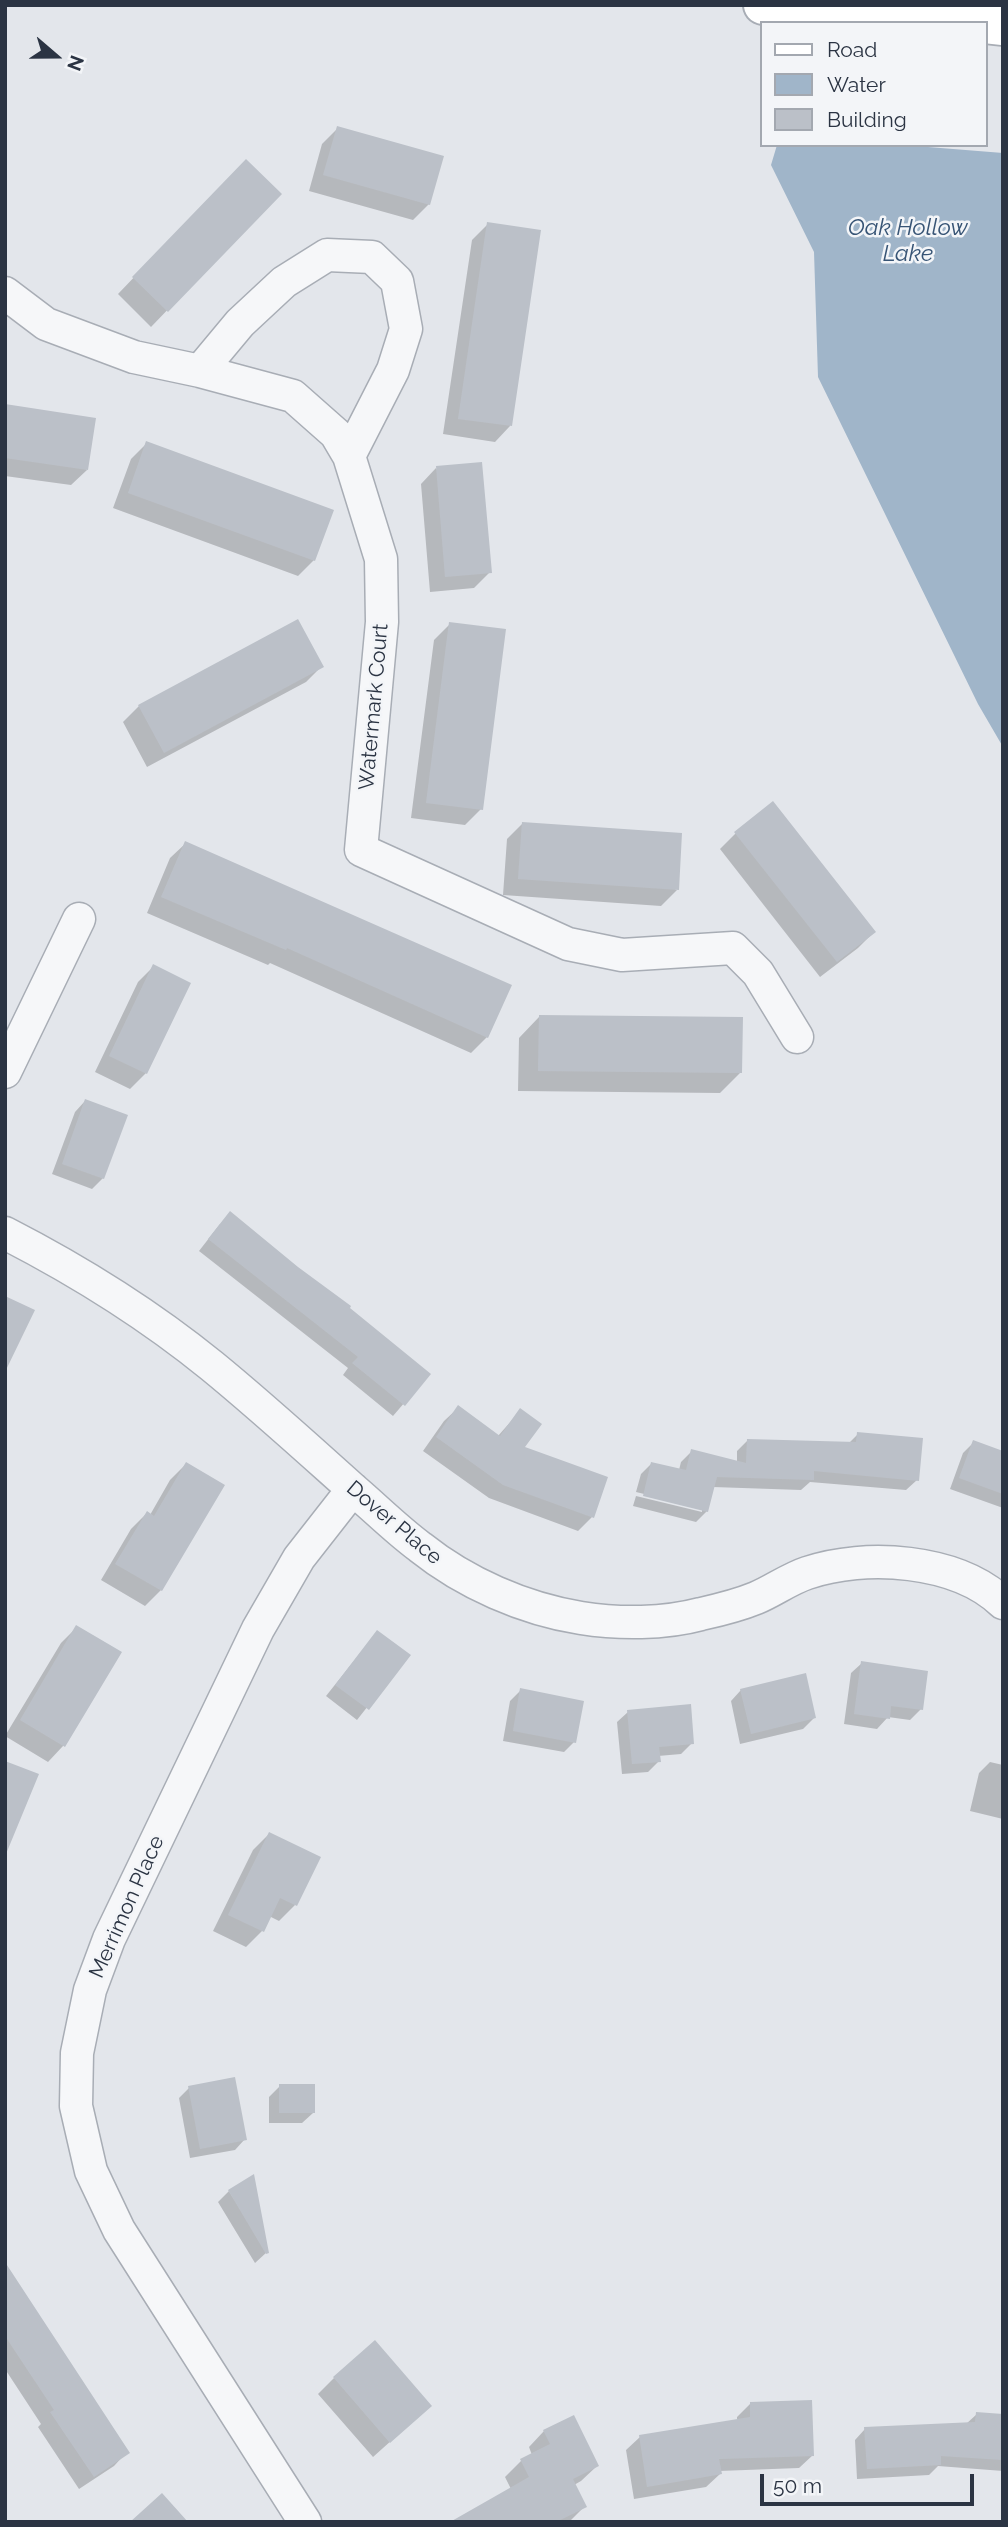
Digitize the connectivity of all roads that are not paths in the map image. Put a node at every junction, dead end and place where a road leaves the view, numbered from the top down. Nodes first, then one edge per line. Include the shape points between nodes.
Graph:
1 (763, 5) edge
2 (946, 21) edge
3 (5, 293) edge
4 (200, 371) junction
5 (349, 456) junction
6 (79, 919) dead end
7 (797, 1037) dead end
8 (5, 1072) edge
9 (5, 1233) edge
10 (353, 1489) junction
11 (1003, 1603) edge
12 (306, 2522) edge

1 - 2 street
3 - 4 street, Watermark Court via 46,324 134,357
4 - 5 street, Watermark Court via 293,397 336,434
4 - 5 street via 240,323 284,282 327,255 372,257 397,281 406,329 393,370
5 - 7 street, Watermark Court via 381,559 382,622 361,850 568,944 622,955 733,948 758,973
6 - 8 street
9 - 10 street, Dover Place via 131,1305 212,1366
10 - 11 street, Dover Place via 420,1548 459,1574 512,1600 580,1618 640,1622 698,1615 755,1598 807,1573 852,1562 897,1561 943,1570 992,1592
10 - 12 street, Merrimon Place via 299,1558 258,1629 109,1939 90,1990 77,2053 76,2106 91,2171 119,2230

